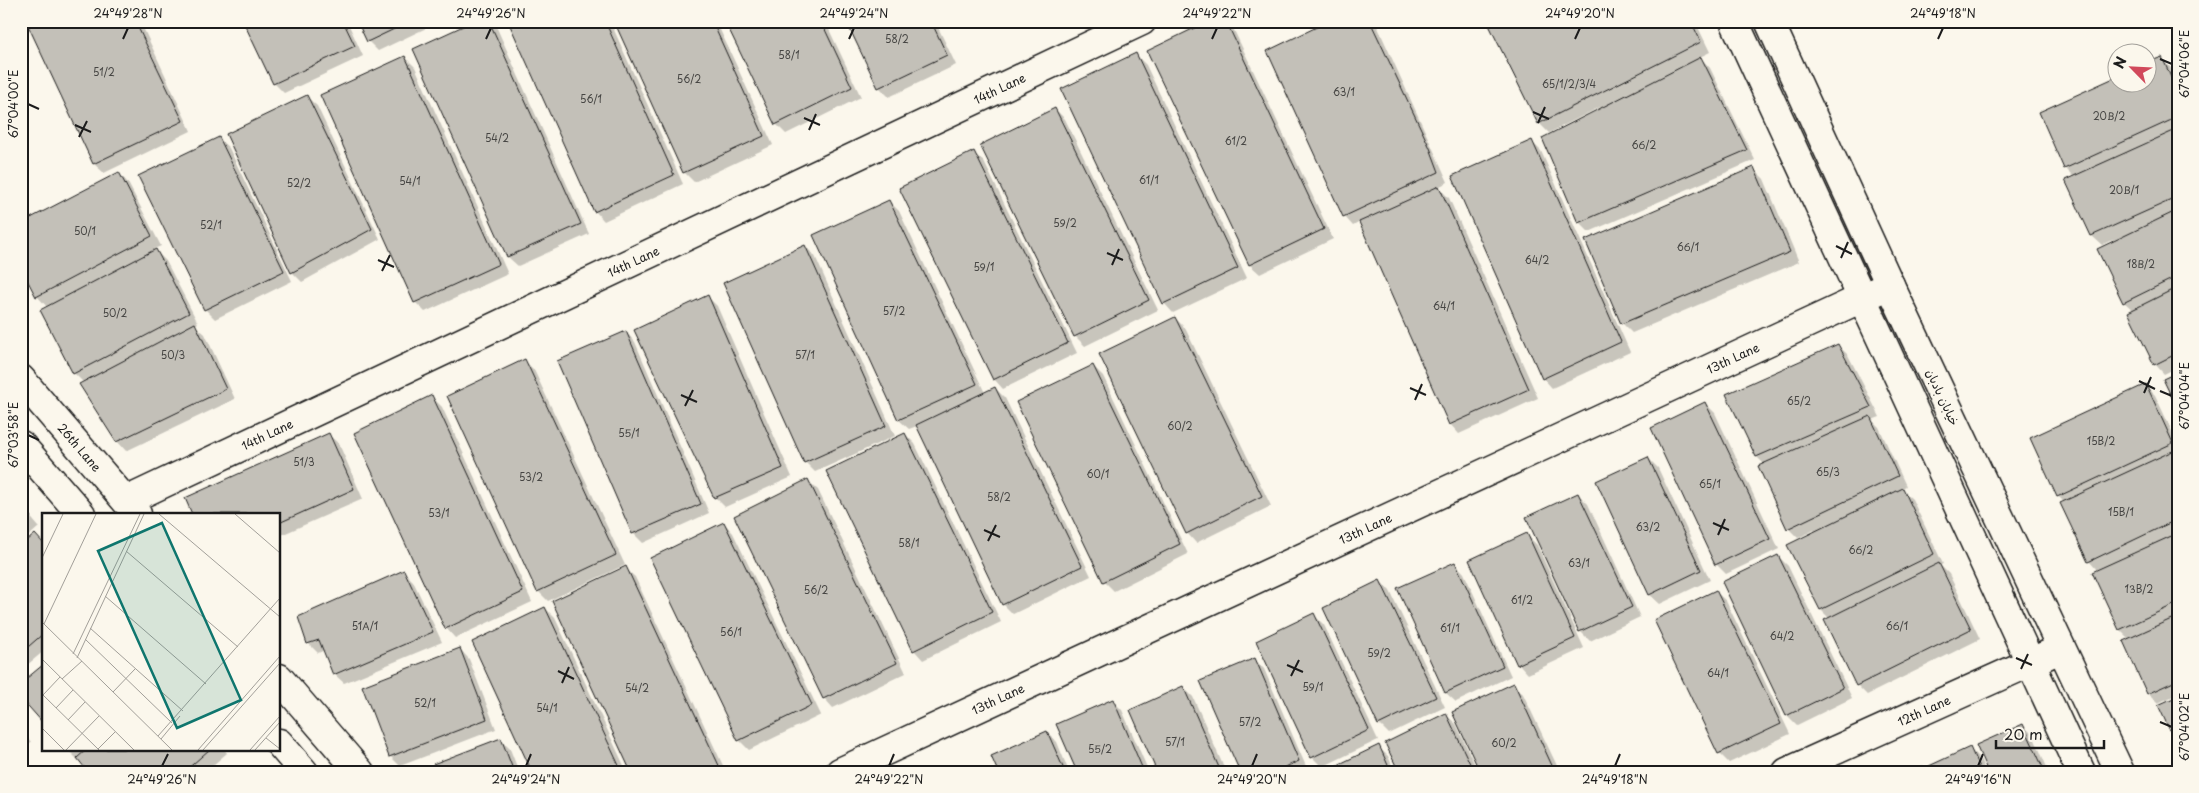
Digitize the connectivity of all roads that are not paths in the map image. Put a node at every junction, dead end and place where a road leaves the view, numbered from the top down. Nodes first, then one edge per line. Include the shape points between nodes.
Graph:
1 (1142, 21) edge
2 (1734, 21) edge
3 (1769, 21) edge
4 (1890, 285) junction
5 (1863, 298) junction
6 (21, 379) edge
7 (21, 445) edge
8 (132, 508) edge
9 (80, 513) edge
10 (2062, 648) junction
11 (2032, 661) junction
12 (280, 679) edge
13 (280, 744) edge
14 (304, 772) edge
15 (360, 772) edge
16 (840, 772) edge
17 (1787, 772) edge
18 (2081, 772) edge
19 (2120, 772) edge

1 - 8 street, 14th Lane
2 - 5 street
3 - 4 street, خیابان بادبان
4 - 5 street, 13th Lane
4 - 10 street, خیابان بادبان
5 - 11 street
5 - 16 street, 13th Lane
6 - 8 street, 26th Lane
7 - 9 street
10 - 11 street, 12th Lane
10 - 19 street, خیابان بادبان
11 - 17 street, 12th Lane
11 - 18 street
12 - 15 street
13 - 14 street

